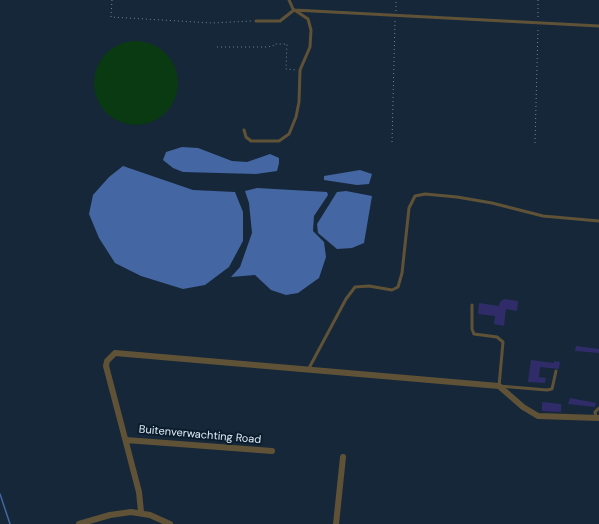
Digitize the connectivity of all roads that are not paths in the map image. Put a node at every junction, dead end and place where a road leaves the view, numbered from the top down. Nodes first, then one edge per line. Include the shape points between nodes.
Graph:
1 (289, 0) edge
2 (294, 10) junction
3 (256, 21) road end
4 (599, 26) edge
5 (244, 130) dead end
6 (599, 221) edge
7 (472, 305) dead end
8 (308, 370) junction
9 (556, 371) dead end
10 (499, 386) junction
11 (599, 408) edge
12 (597, 418) edge
13 (126, 440) junction
14 (272, 451) dead end
15 (343, 457) dead end
16 (141, 512) junction
17 (79, 524) edge
18 (170, 524) edge
19 (336, 524) edge

1 - 2 lane
2 - 3 lane via 280,21
2 - 4 lane
2 - 5 lane via 308,19 311,30 310,47 300,70 299,107 292,129 279,141 251,141 246,137
6 - 8 lane via 543,216 457,197 425,194 415,196 408,208 402,273 398,287 392,290 369,286 355,287
7 - 10 lane via 474,334 497,337 503,342
8 - 10 street
8 - 13 street, Buitenverwachting Road via 115,353 109,358 107,370
9 - 10 lane via 552,389
10 - 12 street via 523,407 538,416
11 - 12 lane via 595,412
13 - 14 street, Buitenverwachting Road
13 - 16 street, Buitenverwachting Road
15 - 19 street
16 - 17 street via 119,513
16 - 18 street

